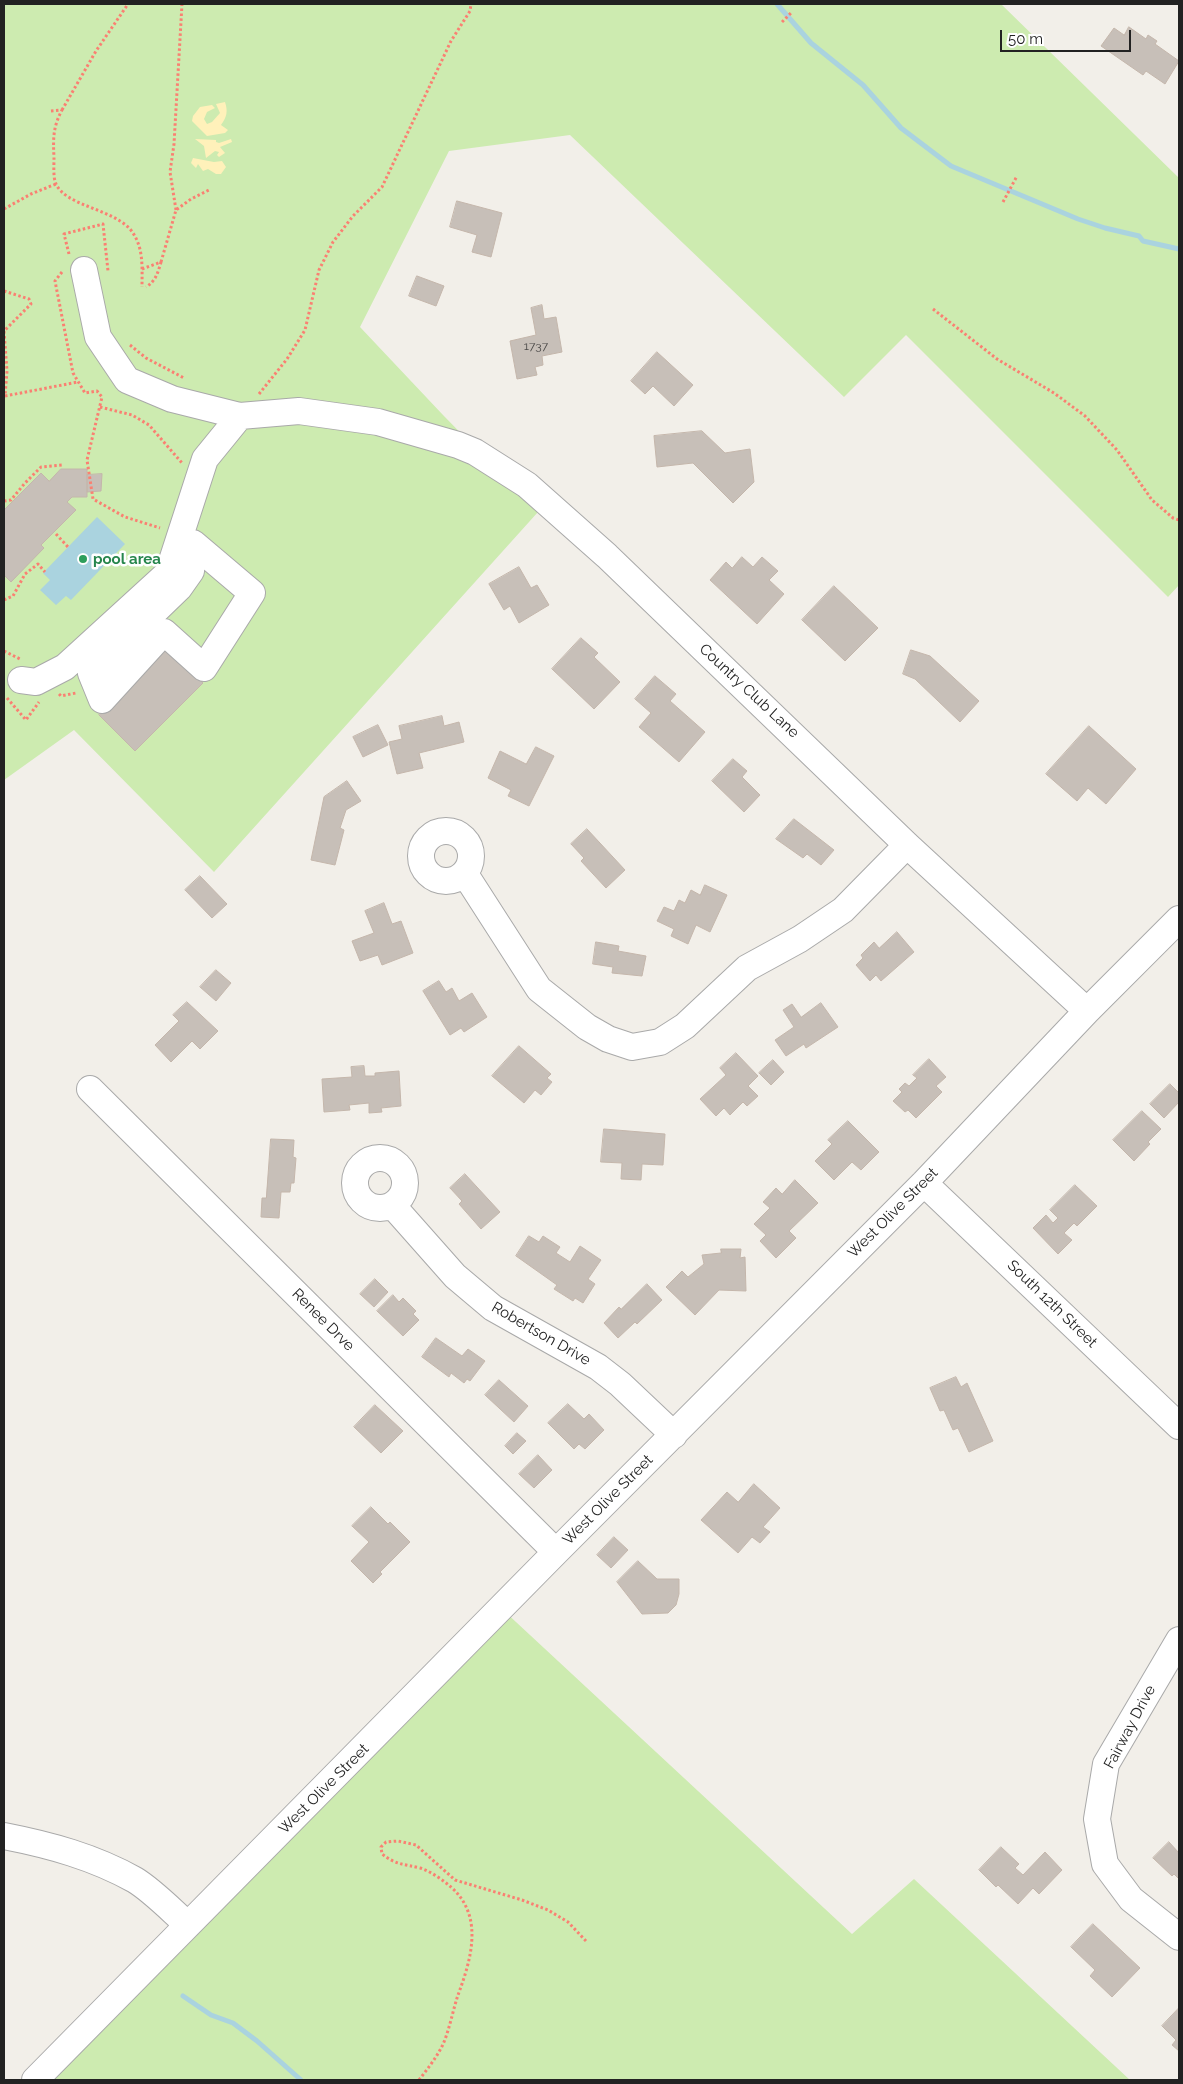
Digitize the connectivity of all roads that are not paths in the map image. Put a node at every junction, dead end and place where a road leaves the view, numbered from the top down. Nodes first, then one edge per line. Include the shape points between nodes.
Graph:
1 (84, 270) dead end
2 (240, 416) junction
3 (21, 680) dead end
4 (94, 682) joint
5 (907, 845) junction
6 (464, 874) dead end
7 (1179, 919) edge
8 (1087, 1011) junction
9 (90, 1088) dead end
10 (924, 1183) junction
11 (393, 1206) dead end
12 (1179, 1426) edge
13 (674, 1435) junction
14 (556, 1552) junction
15 (1179, 1640) edge
16 (4, 1836) edge
17 (188, 1925) junction
18 (1179, 1937) edge
19 (35, 2080) edge

1 - 2 street, Country Club Lane via 98,337 127,380 172,399
2 - 3 street via 205,459 168,573 65,667 36,682
2 - 5 street, Country Club Lane via 299,411 378,422 475,452 527,485 607,556
4 - 4 street via 91,674 179,588 191,571 193,543 252,593 204,668 164,632 102,700
5 - 6 street via 842,910 800,939 747,968 685,1026 660,1042 632,1047 587,1027 539,990
5 - 8 street, Country Club Lane
7 - 8 street, West Olive Street
8 - 10 street, West Olive Street
9 - 14 street, Renee Drve
10 - 12 street, South 12th Street
10 - 13 street, West Olive Street
11 - 13 street, Robertson Drive via 455,1276 493,1308 598,1367
13 - 14 street, West Olive Street
14 - 17 street, West Olive Street
15 - 18 street, Fairway Drive via 1106,1764 1097,1819 1105,1864 1131,1899
16 - 17 street via 46,1844 92,1859 137,1881
17 - 19 street, West Olive Street

